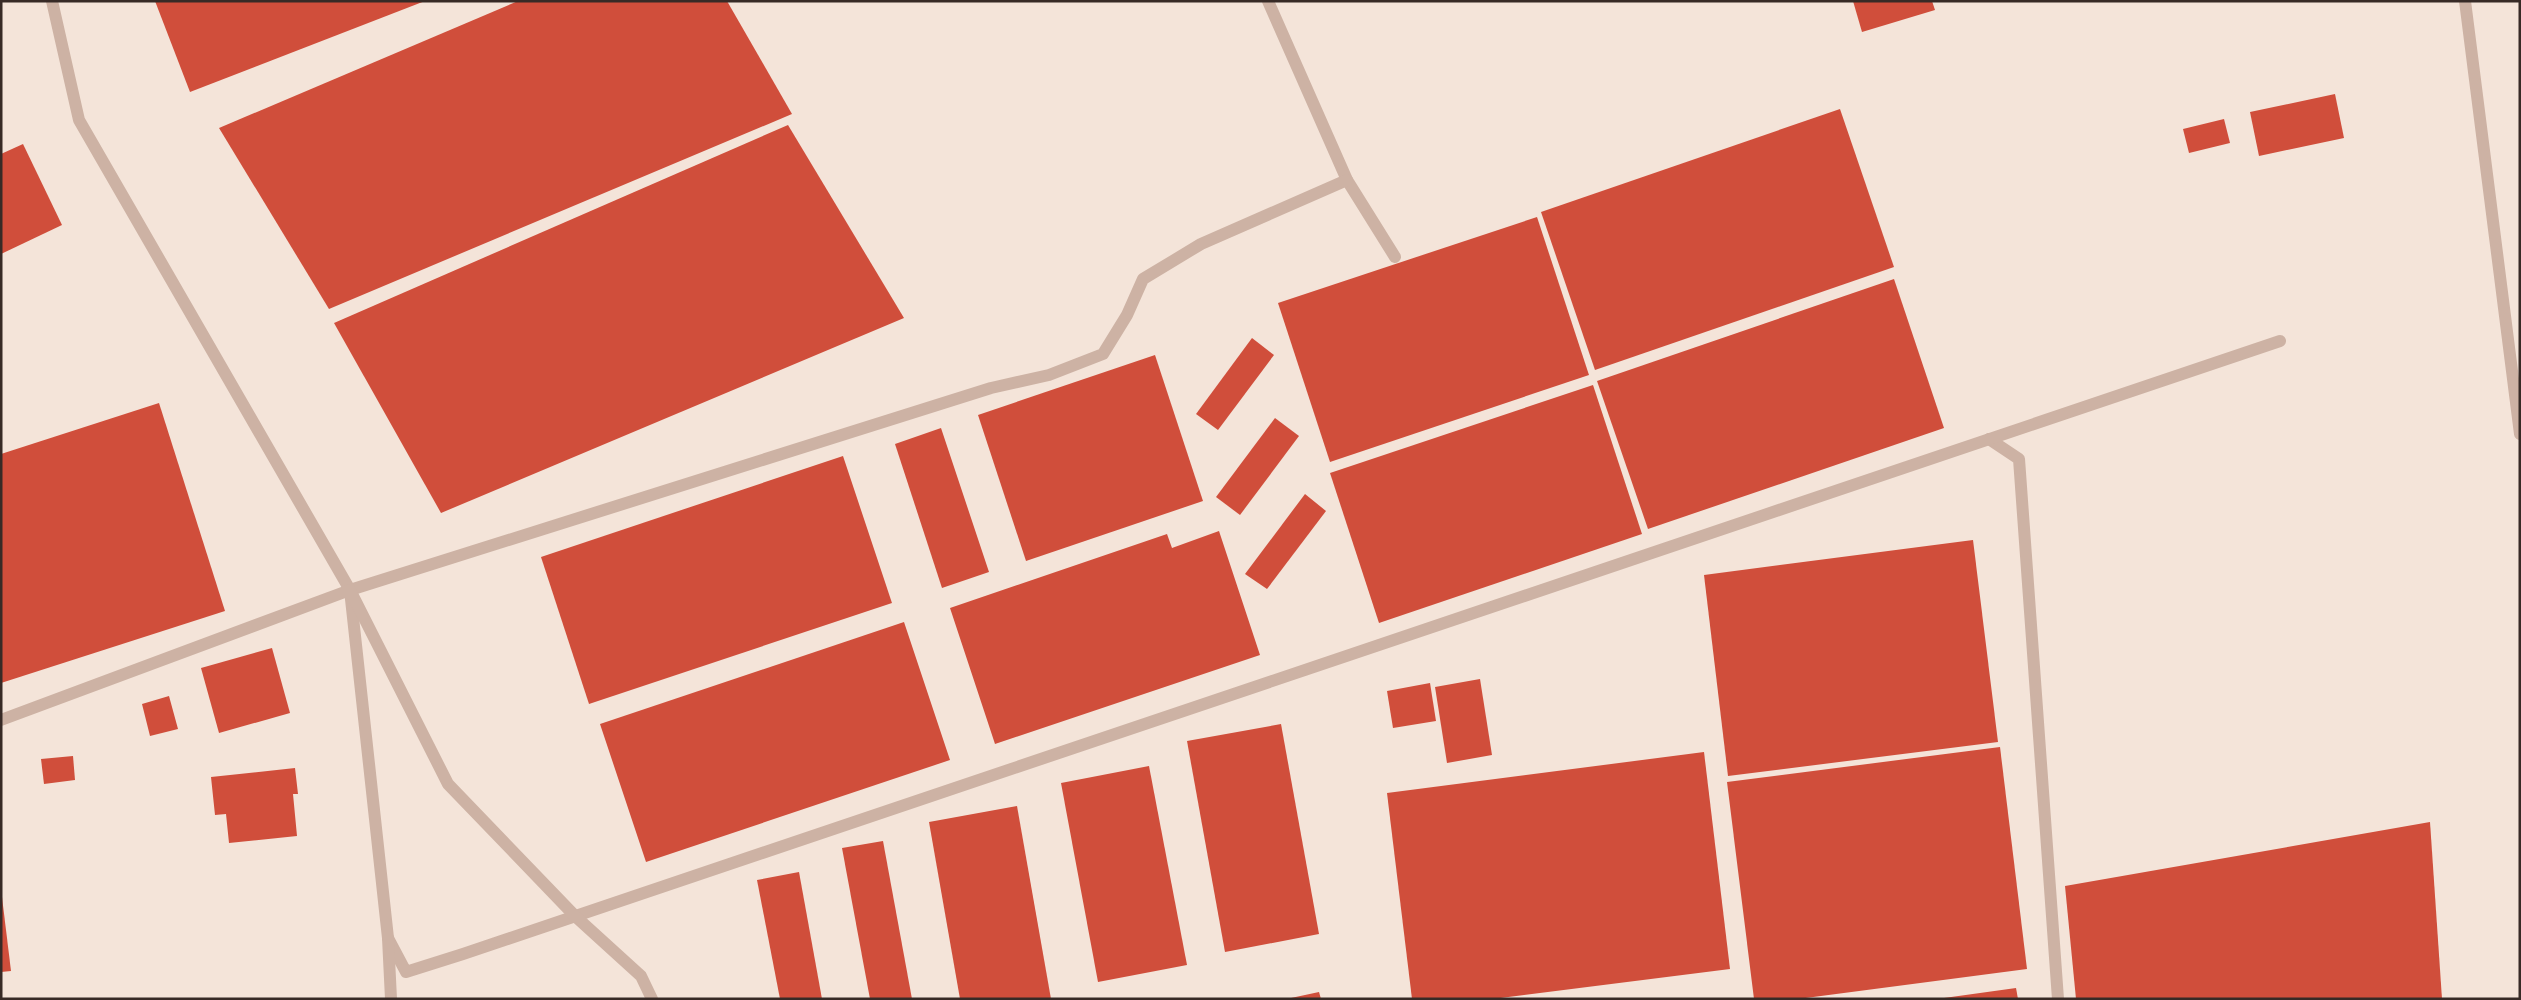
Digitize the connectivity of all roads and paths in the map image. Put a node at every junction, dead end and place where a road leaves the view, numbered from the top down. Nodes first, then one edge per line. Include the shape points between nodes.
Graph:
1 (52, 1) edge
2 (1268, 1) edge
3 (2465, 1) edge
4 (1347, 180) junction
5 (1395, 256) dead end
6 (2280, 342) dead end
7 (2514, 344) edge
8 (2520, 434) edge
9 (1989, 439) junction
10 (350, 590) junction
11 (1, 720) edge
12 (575, 916) junction
13 (388, 938) junction
14 (392, 999) edge
15 (652, 999) edge
16 (2058, 999) edge

1 - 10 street via 79,120
2 - 4 street
3 - 7 street
4 - 5 street
4 - 10 street via 1201,244 1143,279 1127,315 1103,354 1049,375 991,388
6 - 9 street
7 - 8 street
9 - 12 street
9 - 16 street via 2019,459
10 - 11 street
10 - 12 street via 448,784
10 - 13 street
12 - 13 street via 406,972
12 - 15 street via 641,976
13 - 14 street

